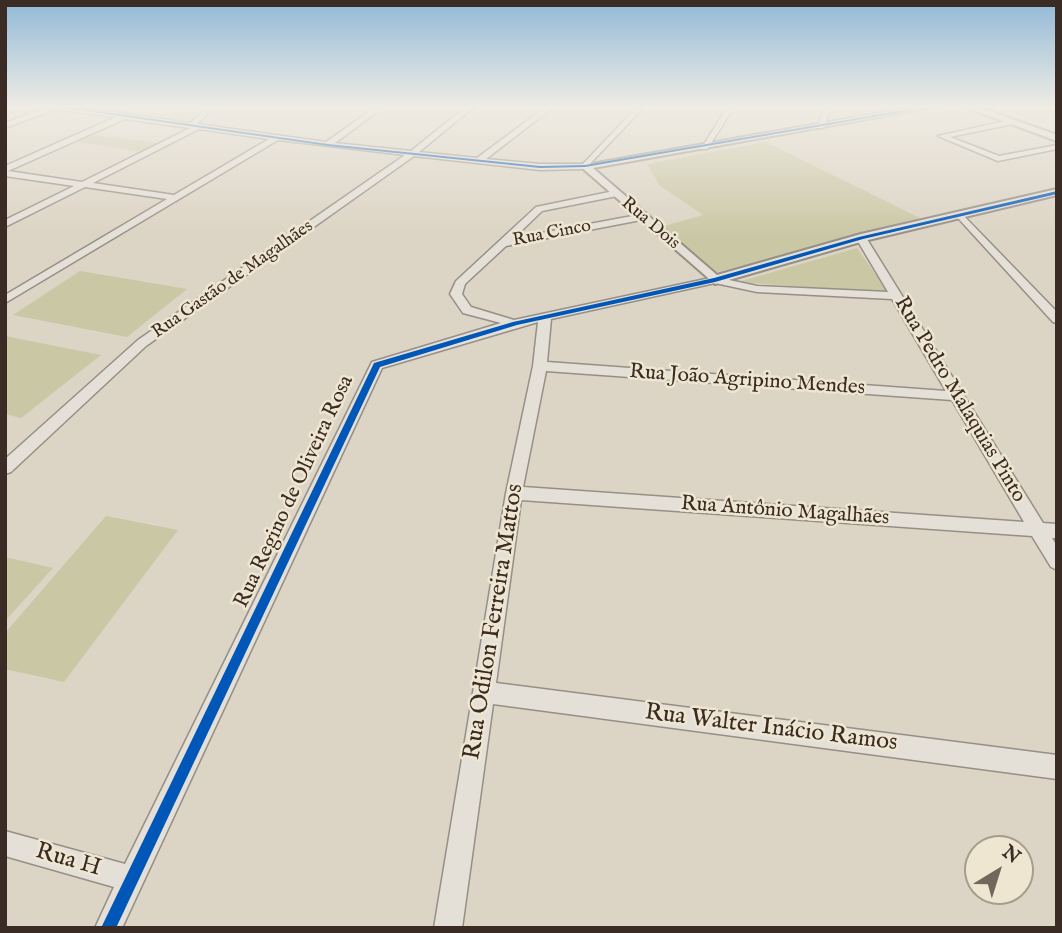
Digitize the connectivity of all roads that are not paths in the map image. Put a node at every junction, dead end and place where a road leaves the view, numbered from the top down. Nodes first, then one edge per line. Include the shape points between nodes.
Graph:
1 (52, 150) edge
2 (149, 150) edge
3 (257, 150) edge
4 (370, 150) edge
5 (418, 150) edge
6 (493, 150) edge
7 (601, 150) edge
8 (683, 150) edge
9 (975, 150) edge
10 (1045, 150) edge
11 (412, 154) junction
12 (478, 161) junction
13 (585, 166) junction
14 (5, 171) edge
15 (84, 184) junction
16 (1056, 193) edge
17 (614, 194) junction
18 (177, 198) junction
19 (643, 216) junction
20 (961, 216) junction
21 (5, 224) edge
22 (861, 238) junction
23 (503, 243) junction
24 (715, 280) junction
25 (897, 296) junction
26 (5, 300) edge
27 (545, 317) junction
28 (1057, 319) edge
29 (515, 323) junction
30 (540, 366) junction
31 (955, 396) junction
32 (5, 468) edge
33 (514, 493) junction
34 (1037, 530) junction
35 (1057, 531) edge
36 (1057, 562) edge
37 (485, 692) junction
38 (1057, 767) edge
39 (5, 843) edge
40 (131, 879) junction
41 (108, 928) edge
42 (449, 928) edge

1 - 14 street
2 - 15 street
3 - 18 street
4 - 11 street
5 - 11 street, Rua Gastão de Magalhães
6 - 12 street
7 - 13 street
8 - 13 street
9 - 10 street via 998,159
11 - 12 street
11 - 32 street, Rua Gastão de Magalhães via 142,343
12 - 13 street via 519,167
13 - 17 street, Rua Dois
14 - 15 street
15 - 18 street
15 - 21 street
16 - 20 street, Rua Regino de Oliveira Rosa
17 - 19 street, Rua Dois
17 - 23 street via 539,209
18 - 26 street
19 - 23 street, Rua Cinco
19 - 24 street, Rua Dois
20 - 22 street, Rua Regino de Oliveira Rosa
20 - 28 street
22 - 24 street, Rua Regino de Oliveira Rosa
22 - 25 street, Rua Pedro Malaquias Pinto
23 - 29 street via 460,283 456,294 467,310
24 - 25 street via 757,289
24 - 27 street, Rua Regino de Oliveira Rosa
25 - 31 street, Rua Pedro Malaquias Pinto
27 - 29 street, Rua Regino de Oliveira Rosa
27 - 30 street, Rua Odilon Ferreira Mattos
29 - 40 street, Rua Regino de Oliveira Rosa via 373,368
30 - 31 street, Rua João Agripino Mendes
30 - 33 street, Rua Odilon Ferreira Mattos
31 - 34 street, Rua Pedro Malaquias Pinto
33 - 34 street, Rua Antônio Magalhães
33 - 37 street, Rua Odilon Ferreira Mattos
34 - 35 street, Rua Antônio Magalhães
34 - 36 street, Rua Pedro Malaquias Pinto
37 - 38 street, Rua Walter Inácio Ramos
37 - 42 street, Rua Odilon Ferreira Mattos
39 - 40 street, Rua H
40 - 41 street, Rua Regino de Oliveira Rosa

